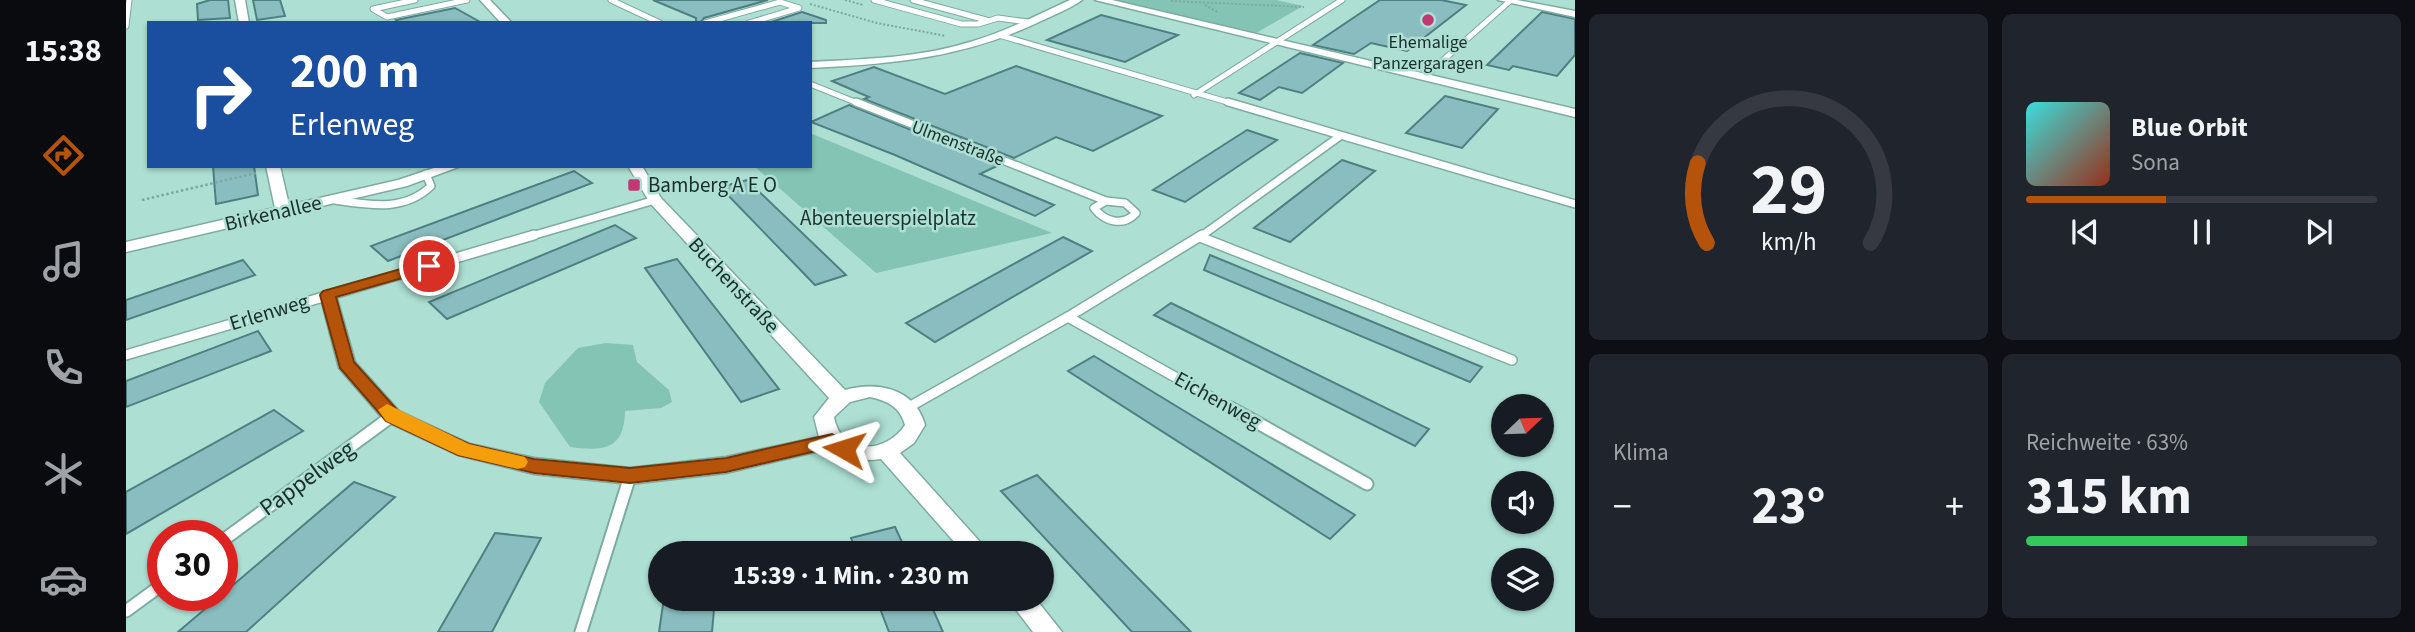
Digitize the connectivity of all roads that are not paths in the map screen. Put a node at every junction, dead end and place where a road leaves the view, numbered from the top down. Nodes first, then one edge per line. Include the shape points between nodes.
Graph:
1 (129, 0) edge
2 (240, 0) edge
3 (415, 0) edge
4 (467, 0) edge
5 (485, 0) edge
6 (630, 0) edge
7 (874, 0) edge
8 (913, 0) edge
9 (1077, 0) edge
10 (1100, 0) edge
11 (1342, 0) edge
12 (1515, 1) edge
13 (613, 2) edge
14 (1575, 13) edge
15 (244, 21) edge
16 (506, 21) edge
17 (656, 21) edge
18 (712, 21) edge
19 (756, 21) edge
20 (988, 21) junction
21 (1028, 22) junction
22 (126, 26) edge
23 (999, 36) junction
24 (1278, 42) junction
25 (812, 65) edge
26 (1424, 77) junction
27 (812, 86) edge
28 (1194, 94) junction
29 (1575, 113) edge
30 (1340, 136) junction
31 (274, 168) edge
32 (447, 168) edge
33 (636, 168) edge
34 (422, 175) junction
35 (333, 199) junction
36 (655, 200) junction
37 (1106, 201) junction
38 (1575, 204) edge
39 (281, 206) junction
40 (126, 235) edge
41 (1200, 237) junction
42 (126, 247) edge
43 (328, 295) junction
44 (1068, 317) junction
45 (126, 355) edge
46 (1512, 360) dead end
47 (841, 398) junction
48 (909, 407) junction
49 (392, 416) junction
50 (832, 441) junction
51 (887, 452) junction
52 (630, 475) junction
53 (1367, 484) dead end
54 (238, 529) edge
55 (967, 541) edge
56 (147, 596) edge
57 (126, 611) edge
58 (1030, 611) edge
59 (581, 632) edge
60 (1049, 632) edge

1 - 22 lane
2 - 15 street
3 - 4 lane via 373,9 387,17
5 - 16 street
6 - 13 lane
7 - 20 lane via 961,24
8 - 20 lane
9 - 21 street
10 - 24 street
11 - 24 lane
12 - 14 street
12 - 26 lane
13 - 17 lane
18 - 19 lane via 780,2 799,8
20 - 21 lane
21 - 23 street
23 - 25 street via 917,56
23 - 28 lane
24 - 26 street
24 - 28 lane
26 - 29 street
27 - 37 lane, Ulmenstraße
28 - 30 lane
30 - 38 lane
30 - 41 lane
31 - 39 street
32 - 34 street, Birkenallee
33 - 36 street, Buchenstraße
34 - 35 street, Birkenallee
34 - 35 lane via 431,186 424,195 401,204
34 - 39 street, Birkenallee via 395,175
35 - 39 street, Birkenallee
36 - 43 lane, Erlenweg
36 - 47 street, Buchenstraße
37 - 37 lane, Ulmenstraße via 1094,208 1103,218 1122,221 1136,213 1125,203
39 - 40 street, Birkenallee
39 - 42 street, Birkenallee
41 - 44 lane
41 - 46 lane
43 - 45 lane, Erlenweg
43 - 49 street via 346,364
44 - 48 lane
44 - 53 lane, Eichenweg
47 - 48 street via 885,393
47 - 50 street via 824,417
48 - 51 street via 915,425 911,436
49 - 52 street via 465,450 534,466
49 - 54 lane, Pappelweg
50 - 51 street via 859,453
50 - 52 street via 726,465
51 - 55 street
52 - 59 lane
56 - 57 lane
58 - 60 street

